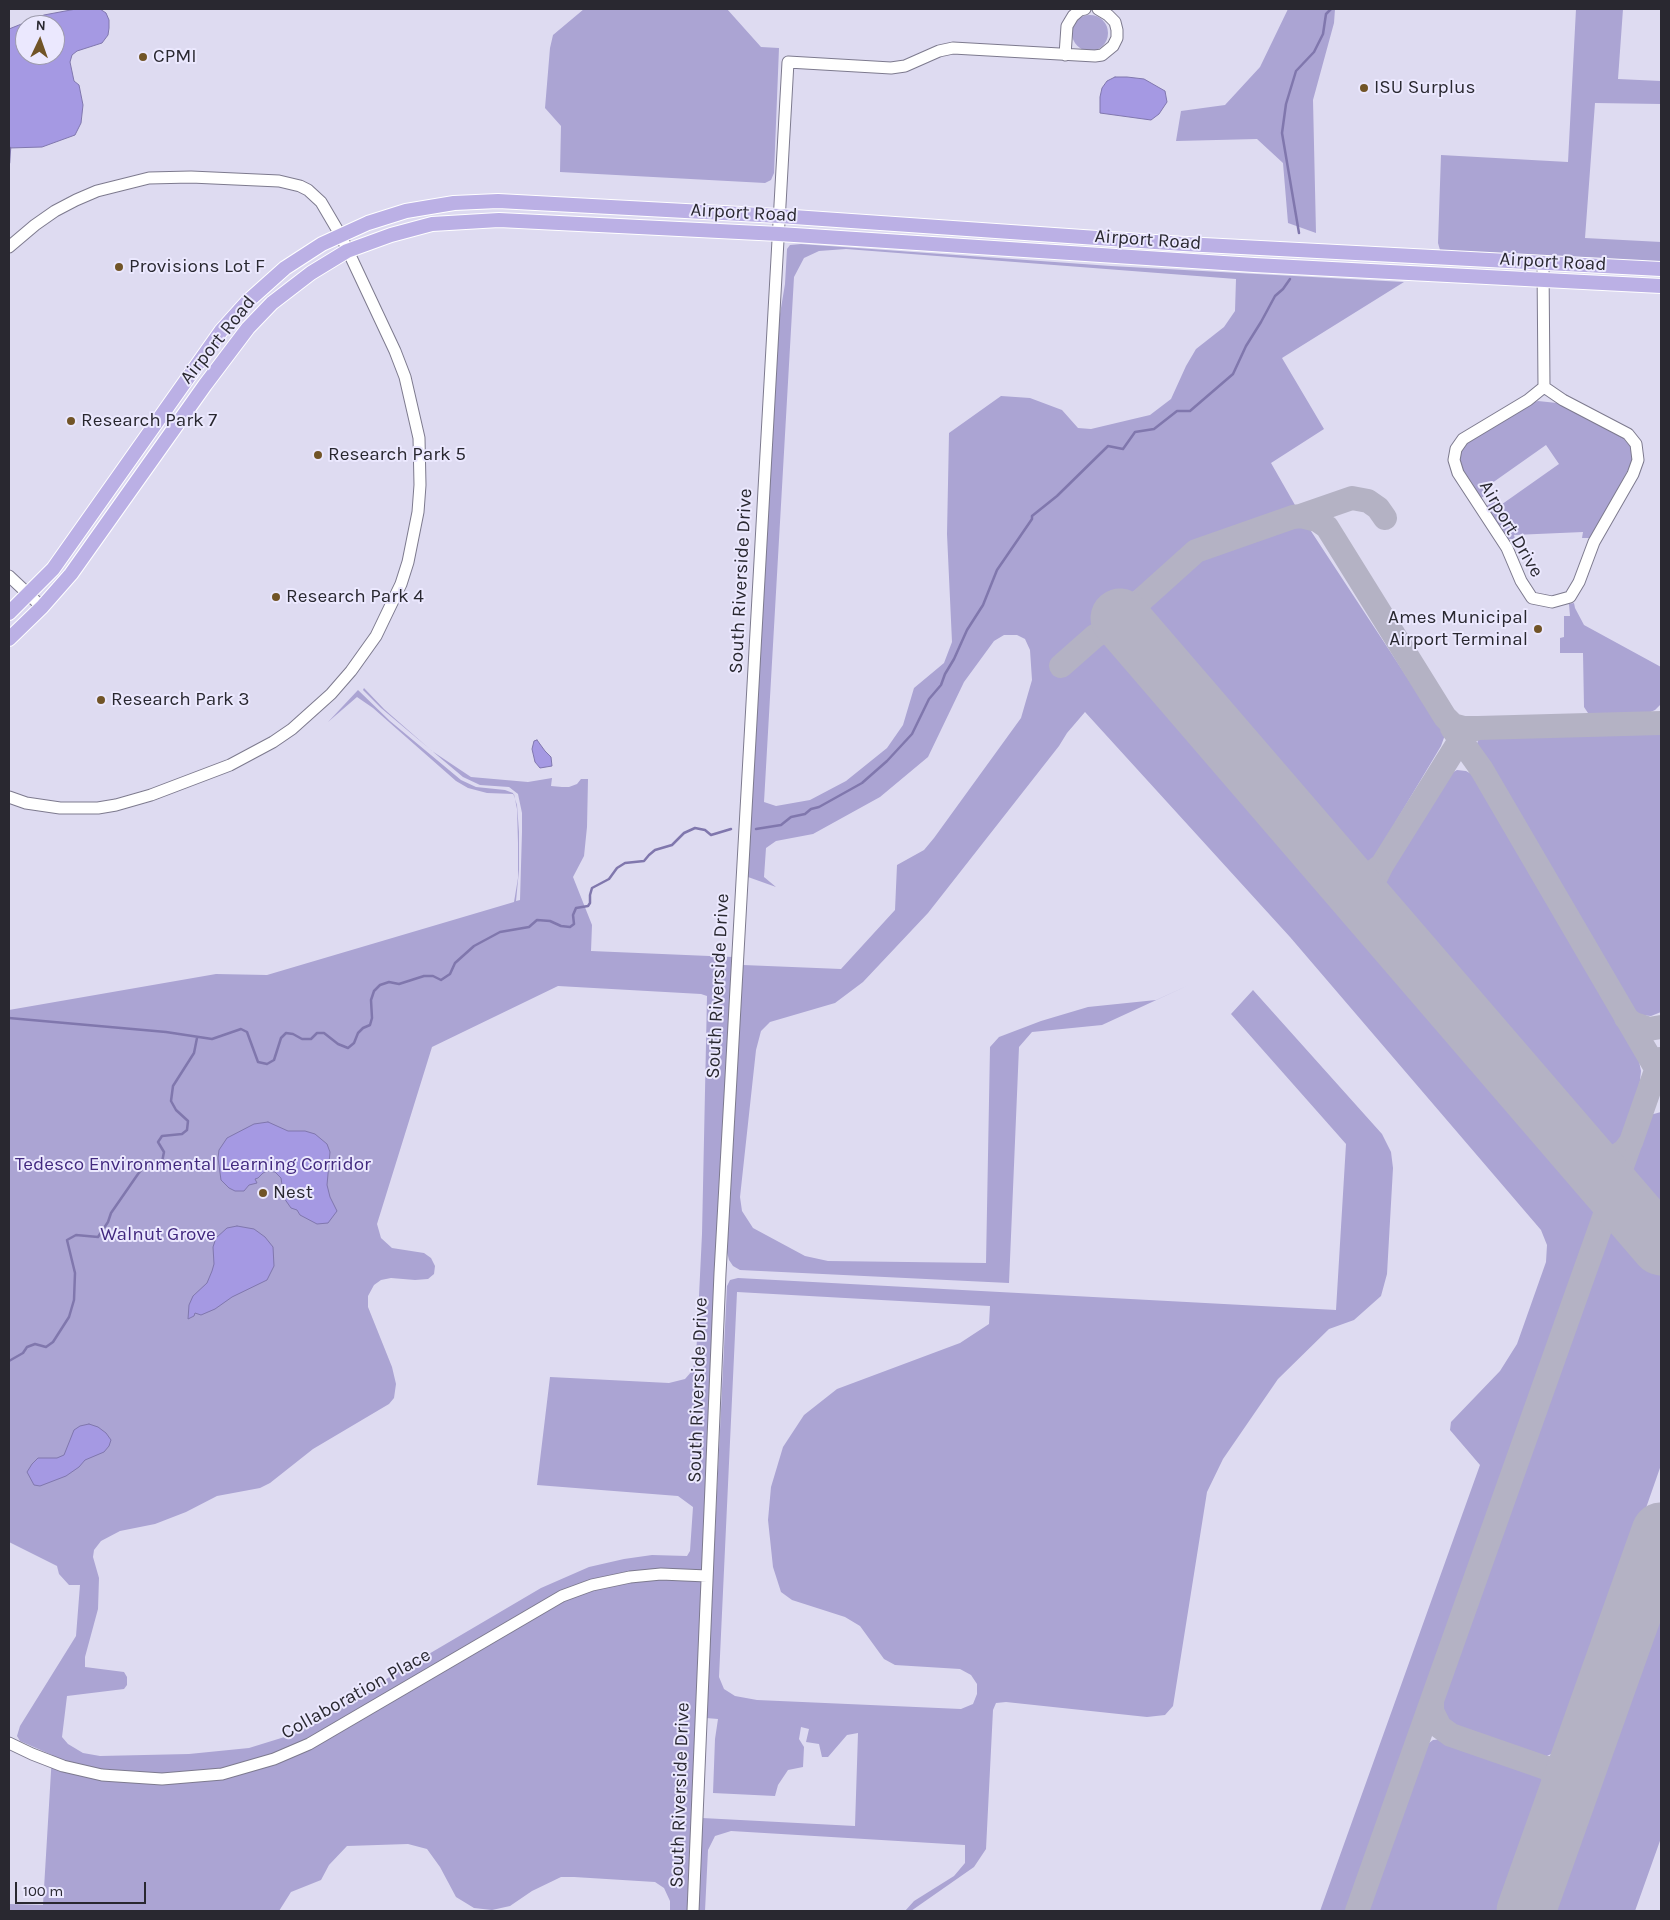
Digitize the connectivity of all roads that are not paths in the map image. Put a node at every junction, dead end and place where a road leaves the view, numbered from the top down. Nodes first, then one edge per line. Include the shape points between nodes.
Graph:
1 (1085, 9) edge
2 (1098, 9) edge
3 (1065, 55) junction
4 (779, 216) junction
5 (779, 234) junction
6 (340, 236) junction
7 (9, 247) edge
8 (347, 251) junction
9 (1543, 263) junction
10 (1661, 269) edge
11 (1542, 280) junction
12 (1661, 286) edge
13 (1544, 387) junction
14 (9, 576) edge
15 (29, 595) junction
16 (42, 607) junction
17 (9, 613) edge
18 (9, 639) edge
19 (9, 797) edge
20 (707, 1576) junction
21 (9, 1743) edge
22 (693, 1911) edge

1 - 3 street via 1073,16 1067,26
2 - 3 street via 1115,22 1117,38 1113,46 1102,55
3 - 4 street, South Riverside Drive via 953,48 891,68 788,62
4 - 5 street, South Riverside Drive
4 - 6 main road, Airport Road via 477,201 406,211
4 - 9 main road, Airport Road via 1184,244
5 - 8 main road, Airport Road via 477,220 409,229
5 - 11 main road, Airport Road via 1183,261
5 - 20 street, South Riverside Drive via 720,1273
6 - 7 street via 322,202 300,186 279,181 162,176 96,191 76,200 35,225
6 - 8 street
6 - 15 main road, Airport Road via 285,268 221,331 53,568
8 - 16 main road, Airport Road via 292,286 248,328 71,574
8 - 19 street via 395,351 405,377 419,438 420,485 414,535 400,584 376,636 351,671 309,715 273,742 230,765 131,801 98,808 43,806
9 - 10 main road, Airport Road
9 - 11 street
11 - 12 main road, Airport Road
11 - 13 street
13 - 13 street, Airport Drive via 1628,434 1636,444 1638,460 1594,542 1576,588 1570,597 1552,602 1532,598 1507,548 1458,473 1454,460 1463,439
14 - 15 street
15 - 16 street
15 - 17 main road, Airport Road
16 - 18 main road, Airport Road
20 - 21 street, Collaboration Place via 661,1574 630,1577 592,1585 562,1596 309,1744 274,1759 222,1774 162,1780 102,1775 63,1766
20 - 22 street, South Riverside Drive

